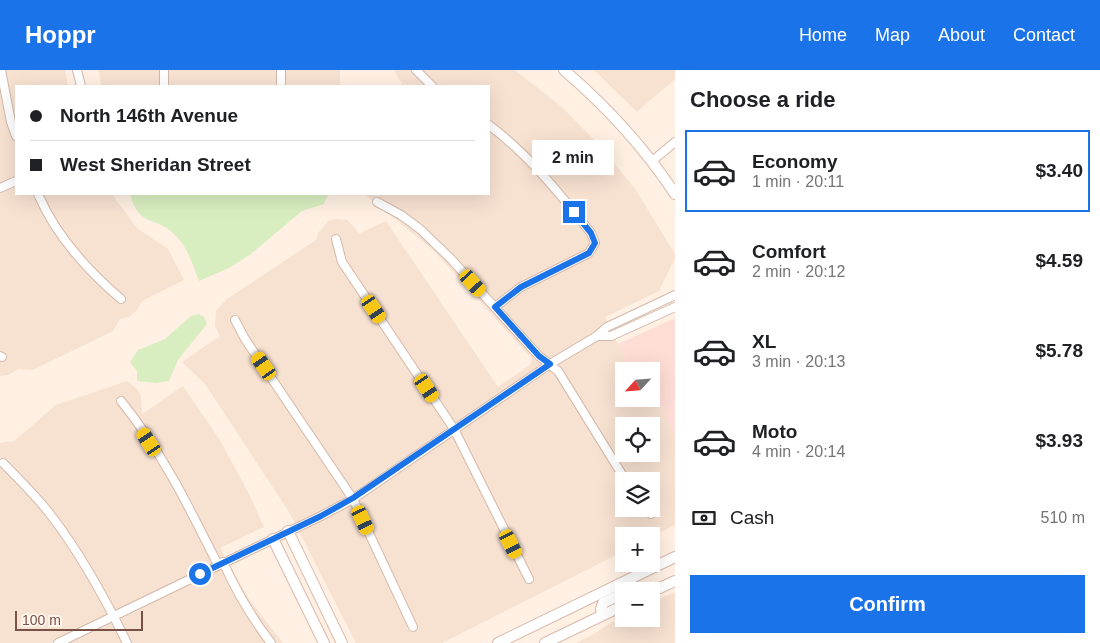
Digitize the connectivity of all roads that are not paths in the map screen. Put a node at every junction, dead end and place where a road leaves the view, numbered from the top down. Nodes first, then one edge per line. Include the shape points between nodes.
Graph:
1 (1, 70) edge
2 (78, 70) edge
3 (164, 70) edge
4 (281, 70) edge
5 (416, 70) edge
6 (564, 70) edge
7 (81, 85) edge
8 (164, 85) edge
9 (281, 85) edge
10 (431, 85) edge
11 (490, 127) edge
12 (15, 133) edge
13 (675, 142) edge
14 (652, 161) junction
15 (15, 181) edge
16 (0, 188) edge
17 (675, 194) edge
18 (39, 195) edge
19 (377, 202) dead end
20 (336, 240) dead end
21 (675, 295) edge
22 (121, 299) dead end
23 (495, 307) junction
24 (675, 307) edge
25 (235, 320) dead end
26 (597, 336) junction
27 (550, 364) junction
28 (121, 401) dead end
29 (454, 429) junction
30 (3, 463) dead end
31 (620, 472) edge
32 (353, 498) junction
33 (288, 531) junction
34 (272, 539) junction
35 (675, 557) edge
36 (220, 564) junction
37 (634, 577) junction
38 (529, 579) dead end
39 (675, 581) edge
40 (660, 588) edge
41 (615, 609) edge
42 (602, 614) junction
43 (113, 616) junction
44 (413, 627) dead end
45 (58, 643) edge
46 (127, 643) edge
47 (271, 643) edge
48 (324, 643) edge
49 (342, 643) edge
50 (498, 643) edge
51 (545, 643) edge

1 - 12 street
2 - 7 street
3 - 8 street
4 - 9 street
5 - 10 street
6 - 14 main road via 604,105
11 - 23 street via 540,171 586,227 595,243 589,253 521,287
13 - 14 street
14 - 17 main road
15 - 16 street
18 - 22 street via 54,225 80,259
19 - 23 street via 420,229
20 - 29 street via 342,262
21 - 26 street via 606,327
23 - 27 street
24 - 26 street via 611,336
25 - 32 street
26 - 27 street
27 - 29 street
27 - 31 street via 558,371
28 - 36 street via 191,510
29 - 32 street
29 - 38 street
30 - 43 street via 49,512 68,538
32 - 33 street
32 - 44 street
33 - 34 street
33 - 49 main road
34 - 36 street
34 - 48 main road
35 - 37 main road
36 - 43 street
36 - 47 street
37 - 42 main road via 622,594 603,603
37 - 50 main road
39 - 40 main road
41 - 42 main road
42 - 51 main road
43 - 45 street
43 - 46 street

